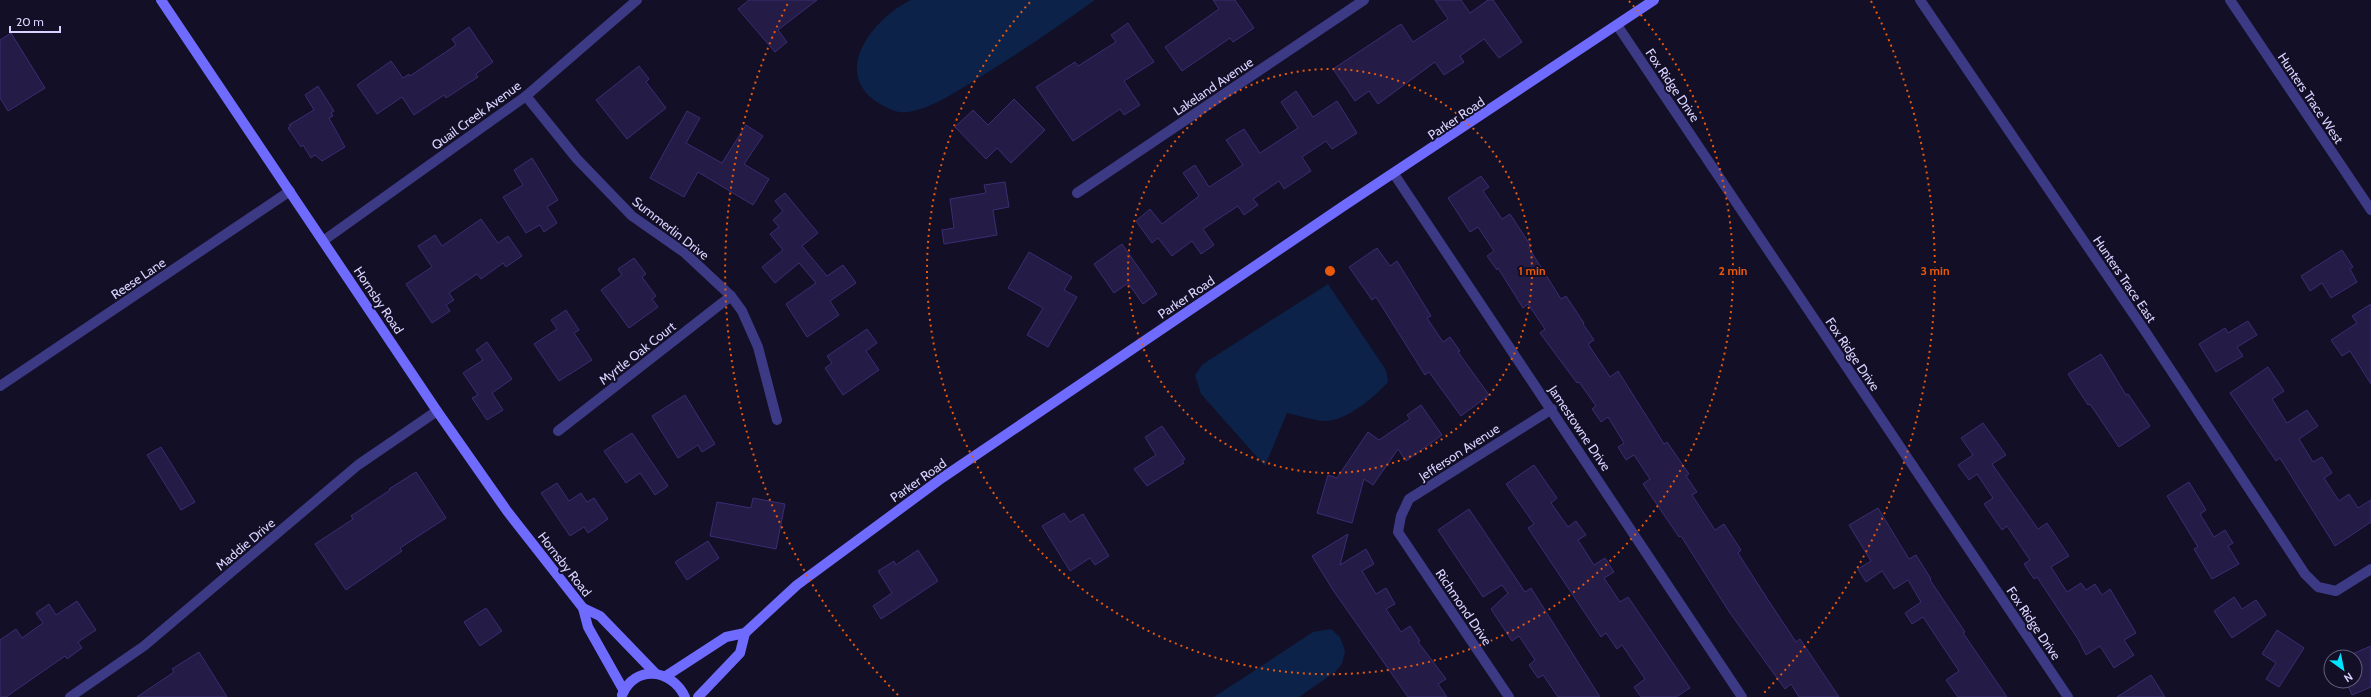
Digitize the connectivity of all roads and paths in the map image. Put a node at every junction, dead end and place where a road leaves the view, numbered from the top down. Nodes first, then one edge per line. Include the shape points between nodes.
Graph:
1 (161, 0) edge
2 (637, 0) edge
3 (1364, 0) edge
4 (1654, 0) edge
5 (1920, 0) edge
6 (2230, 0) edge
7 (1617, 25) junction
8 (526, 96) junction
9 (1394, 174) junction
10 (290, 191) junction
11 (1077, 193) dead end
12 (2371, 210) edge
13 (323, 241) junction
14 (731, 296) junction
15 (0, 386) edge
16 (1552, 408) junction
17 (437, 411) junction
18 (777, 420) dead end
19 (558, 431) dead end
20 (1398, 532) joint
21 (2371, 568) edge
22 (583, 608) junction
23 (745, 633) junction
24 (661, 675) junction
25 (623, 694) edge
26 (70, 697) edge
27 (685, 697) edge
28 (698, 697) edge
29 (1509, 697) edge
30 (1742, 697) edge
31 (2068, 697) edge

1 - 10 street, Hornsby Road
2 - 8 street, Quail Creek Avenue
3 - 11 street, Lakeland Avenue
4 - 7 street, Parker Road
5 - 21 street, Hunters Trace East via 2306,574 2318,586 2336,591
6 - 12 street, Hunters Trace West
7 - 9 street, Parker Road
7 - 31 street, Fox Ridge Drive
8 - 13 street, Quail Creek Avenue
8 - 14 street, Summerlin Drive via 577,159 632,216 685,253
9 - 16 street, Jamestowne Drive
9 - 23 street, Parker Road via 942,478 797,585
10 - 13 street, Hornsby Road
10 - 15 street, Reese Lane
13 - 17 street, Hornsby Road
14 - 18 street, Summerlin Drive via 742,311 758,347
14 - 19 street, Myrtle Oak Court
16 - 20 street, Jefferson Avenue via 1410,499 1401,516
16 - 30 street, Jamestowne Drive
17 - 22 street, Hornsby Road via 507,511
17 - 26 street, Maddie Drive via 358,465 144,646
20 - 29 street, Richmond Drive
22 - 24 street, Hornsby Road via 600,616
22 - 25 street, Hornsby Road via 588,627
23 - 24 street via 726,637
23 - 28 street via 740,653
24 - 25 street via 638,677
24 - 27 street, Hornsby Road via 677,684

